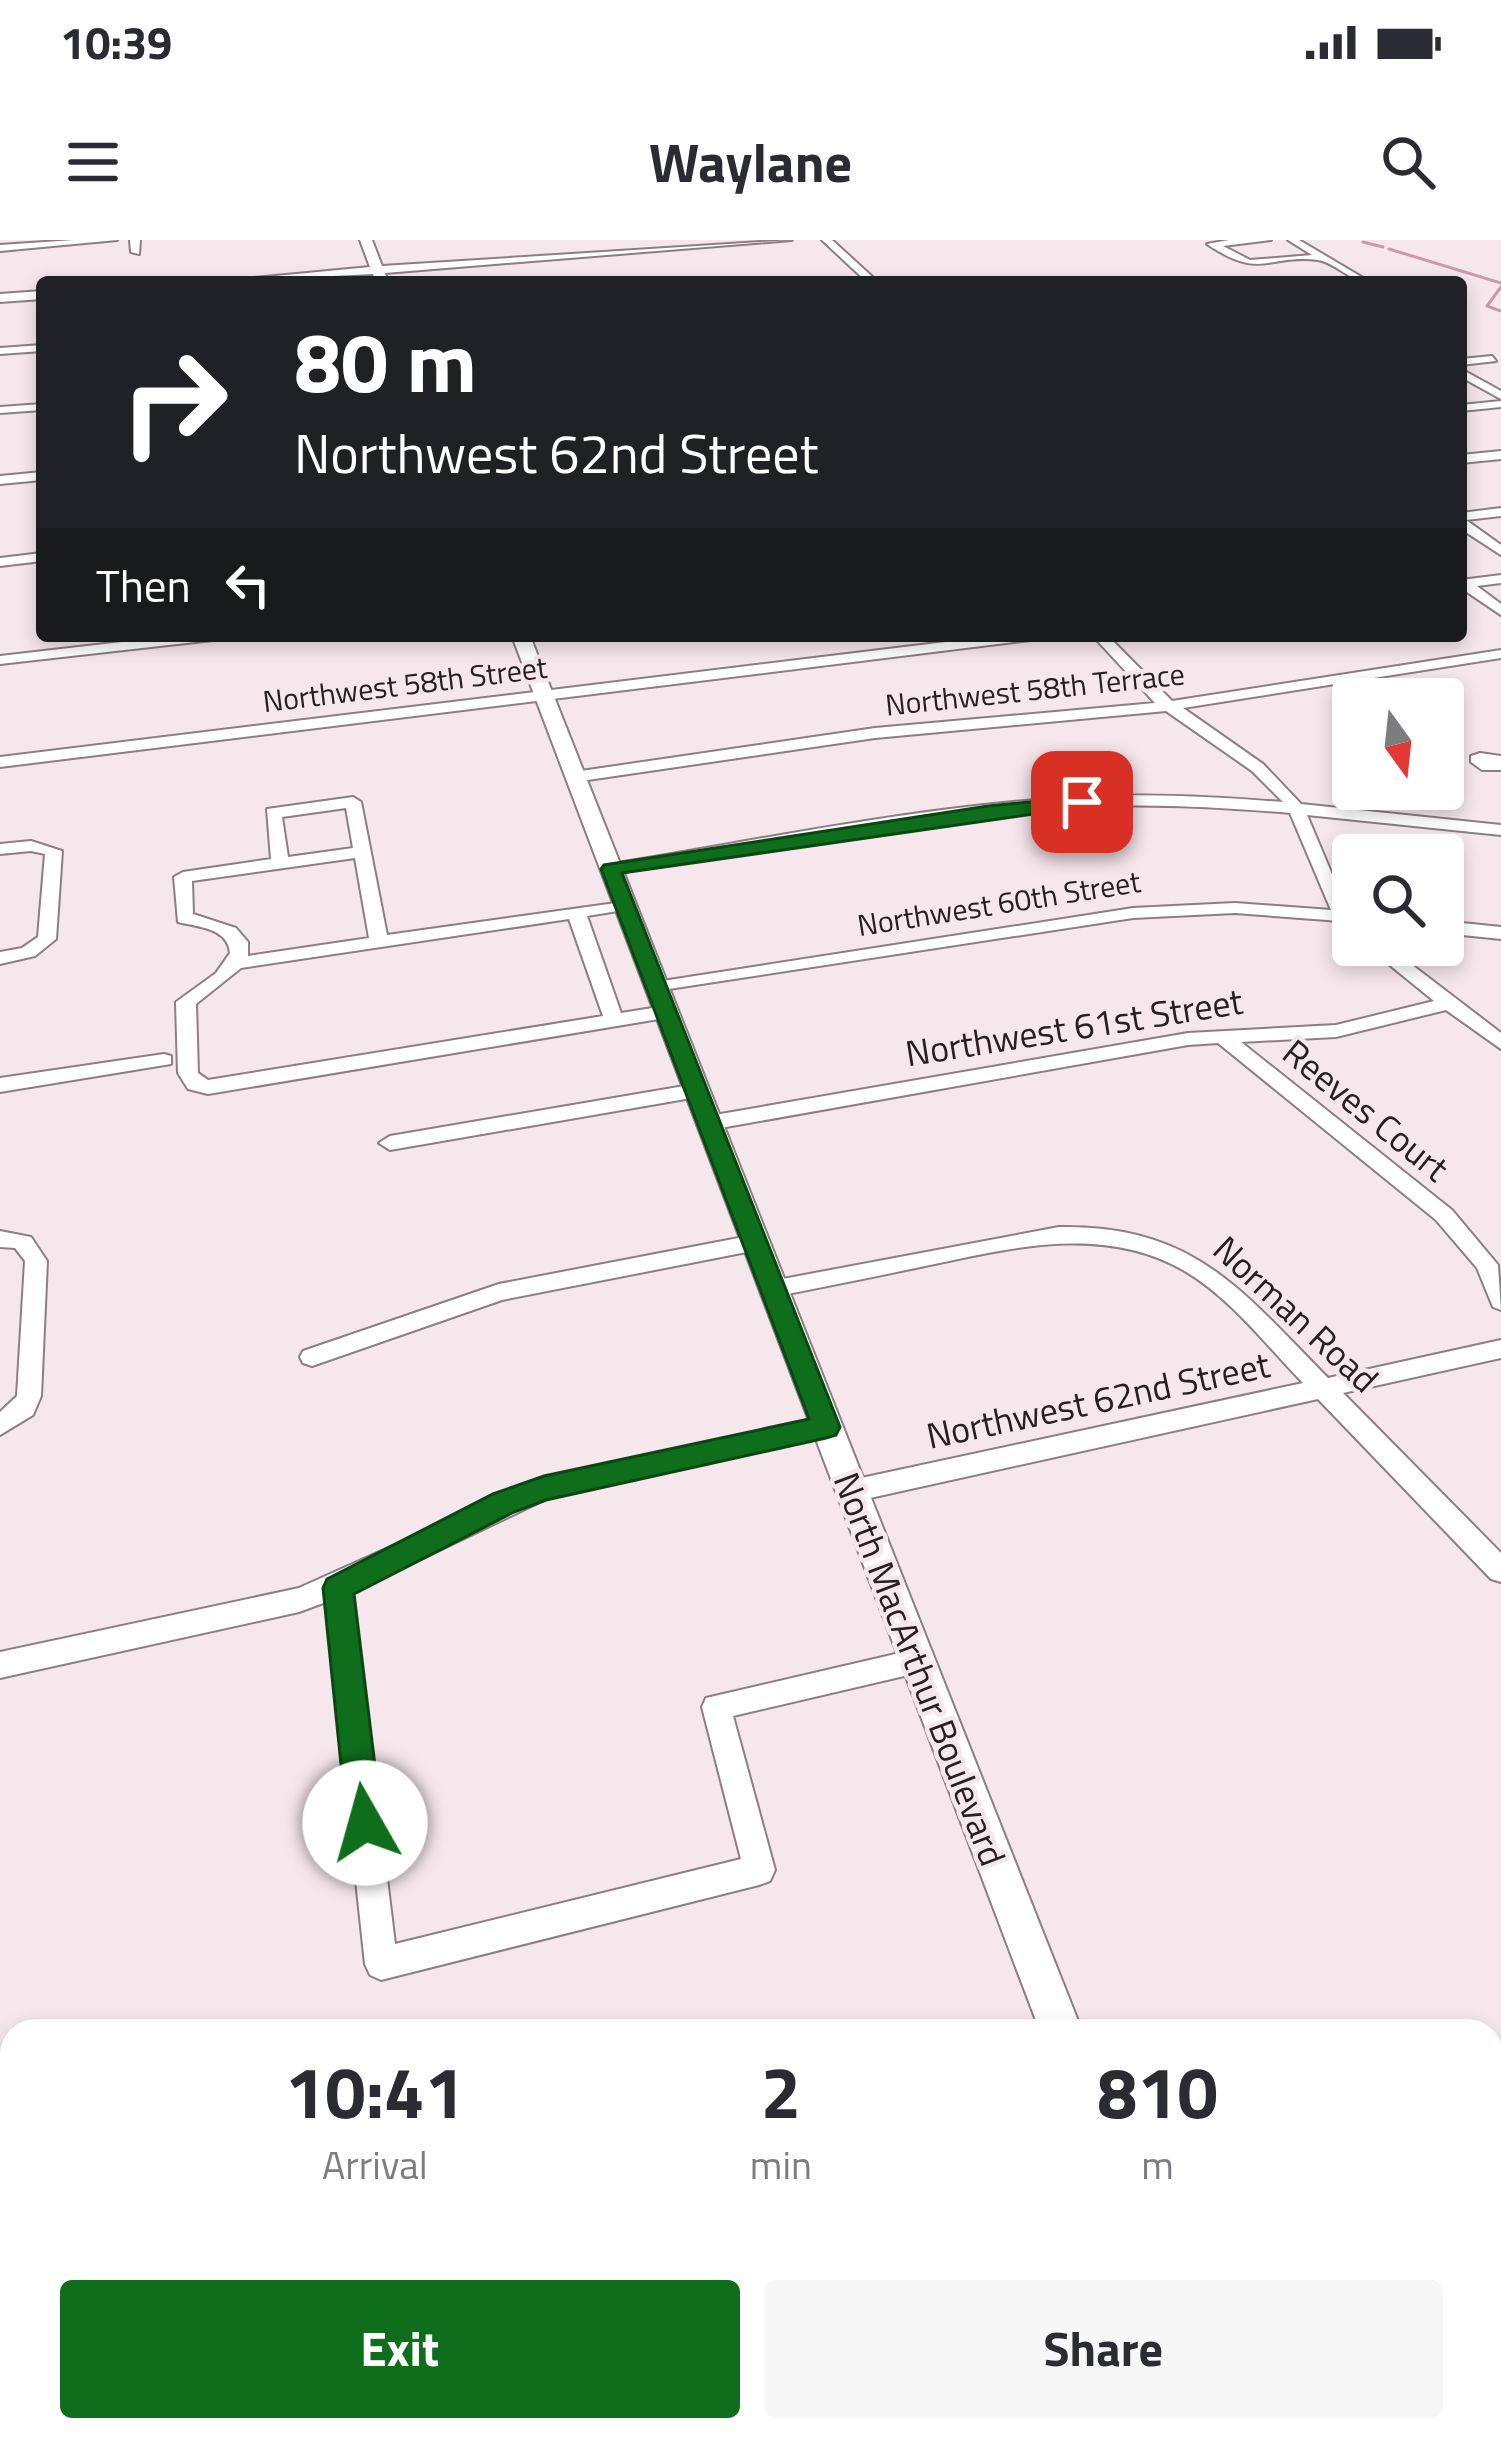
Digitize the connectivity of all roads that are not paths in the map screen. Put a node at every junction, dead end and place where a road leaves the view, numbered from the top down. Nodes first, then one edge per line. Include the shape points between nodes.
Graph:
1 (112, 240) edge
2 (366, 240) edge
3 (786, 240) edge
4 (827, 240) edge
5 (1266, 240) edge
6 (1293, 240) edge
7 (0, 248) edge
8 (1323, 257) junction
9 (380, 276) edge
10 (866, 276) edge
11 (1355, 276) edge
12 (36, 295) edge
13 (0, 298) edge
14 (36, 348) edge
15 (0, 351) edge
16 (1492, 359) dead end
17 (1467, 361) edge
18 (1467, 376) edge
19 (1501, 400) edge
20 (36, 407) edge
21 (1467, 407) edge
22 (0, 410) edge
23 (1501, 455) edge
24 (1467, 458) edge
25 (36, 477) edge
26 (0, 480) edge
27 (1501, 512) edge
28 (1467, 519) edge
29 (1467, 525) edge
30 (1501, 551) edge
31 (36, 558) edge
32 (0, 562) edge
33 (1501, 580) edge
34 (1467, 584) edge
35 (1467, 587) edge
36 (1501, 611) edge
37 (159, 642) edge
38 (523, 642) edge
39 (981, 642) edge
40 (1106, 642) edge
41 (1501, 654) edge
42 (0, 660) edge
43 (543, 694) junction
44 (1169, 706) junction
45 (0, 762) edge
46 (574, 777) junction
47 (1298, 811) junction
48 (1501, 830) edge
49 (0, 849) edge
50 (362, 852) junction
51 (280, 863) junction
52 (611, 869) junction
53 (1332, 893) edge
54 (624, 904) junction
55 (576, 912) junction
56 (1332, 918) edge
57 (1464, 929) edge
58 (1501, 933) edge
59 (379, 942) junction
60 (0, 958) edge
61 (239, 963) junction
62 (1401, 966) edge
63 (660, 1000) junction
64 (1449, 1003) junction
65 (614, 1020) junction
66 (1221, 1036) junction
67 (1501, 1042) edge
68 (164, 1060) dead end
69 (0, 1085) edge
70 (696, 1091) junction
71 (709, 1124) junction
72 (390, 1142) dead end
73 (0, 1239) edge
74 (754, 1243) junction
75 (772, 1288) junction
76 (1501, 1301) edge
77 (1501, 1349) edge
78 (312, 1357) dead end
79 (1324, 1387) junction
80 (0, 1425) edge
81 (826, 1427) junction
82 (852, 1491) junction
83 (1501, 1570) edge
84 (338, 1588) junction
85 (917, 1661) junction
86 (0, 1665) edge
87 (1056, 2019) edge

1 - 7 street
2 - 9 main road
3 - 9 main road
4 - 10 street
5 - 8 street via 1212,244 1249,263
6 - 8 street
8 - 11 street
12 - 13 main road
14 - 15 street
16 - 17 street
18 - 19 street
19 - 21 street
20 - 22 street
23 - 24 street
25 - 26 street
27 - 28 street
29 - 30 street
31 - 32 street
33 - 34 street
35 - 36 street
37 - 42 street
38 - 43 main road, North MacArthur Boulevard
39 - 43 street, Northwest 58th Street
40 - 44 street
41 - 44 street, Northwest 58th Terrace
43 - 45 street, Northwest 58th Street
43 - 46 main road, North MacArthur Boulevard
44 - 46 street, Northwest 58th Terrace via 875,733
44 - 47 street via 1248,760
46 - 52 main road, North MacArthur Boulevard
47 - 48 street
47 - 52 street via 1164,802 1031,806
47 - 53 street
49 - 60 street via 53,851 47,940
50 - 51 street
50 - 51 street via 353,802 293,810 273,813
50 - 59 street
51 - 61 street via 183,877 184,918 232,933 242,949
52 - 54 main road, North MacArthur Boulevard
54 - 55 street
54 - 63 main road, North MacArthur Boulevard
55 - 59 street
55 - 65 street
56 - 63 street, Northwest 60th Street via 1235,908 1133,913
57 - 58 street
59 - 61 street
61 - 65 street, Northwest 60th Street via 186,1003 195,1084
62 - 64 street
63 - 65 street, Northwest 60th Street
63 - 70 main road, North MacArthur Boulevard
64 - 66 street, Northwest 61st Street via 1336,1031
64 - 67 street
66 - 71 street, Northwest 61st Street
66 - 76 street, Reeves Court via 1444,1215 1487,1265
68 - 69 street
70 - 71 main road, North MacArthur Boulevard
70 - 72 street
71 - 74 main road, North MacArthur Boulevard
73 - 80 street via 20,1240 36,1261 28,1396
74 - 75 main road, North MacArthur Boulevard
74 - 78 street via 499,1292
75 - 79 street, Norman Road via 1038,1236 1128,1237 1208,1273
75 - 81 main road, North MacArthur Boulevard
77 - 79 street, Northwest 62nd Street
79 - 82 street, Northwest 62nd Street
79 - 83 street, Norman Road
81 - 82 main road, North MacArthur Boulevard
81 - 84 street via 544,1488
82 - 85 main road, North MacArthur Boulevard
84 - 85 street via 381,1964 759,1870 716,1706
84 - 86 street
85 - 87 main road, North MacArthur Boulevard

